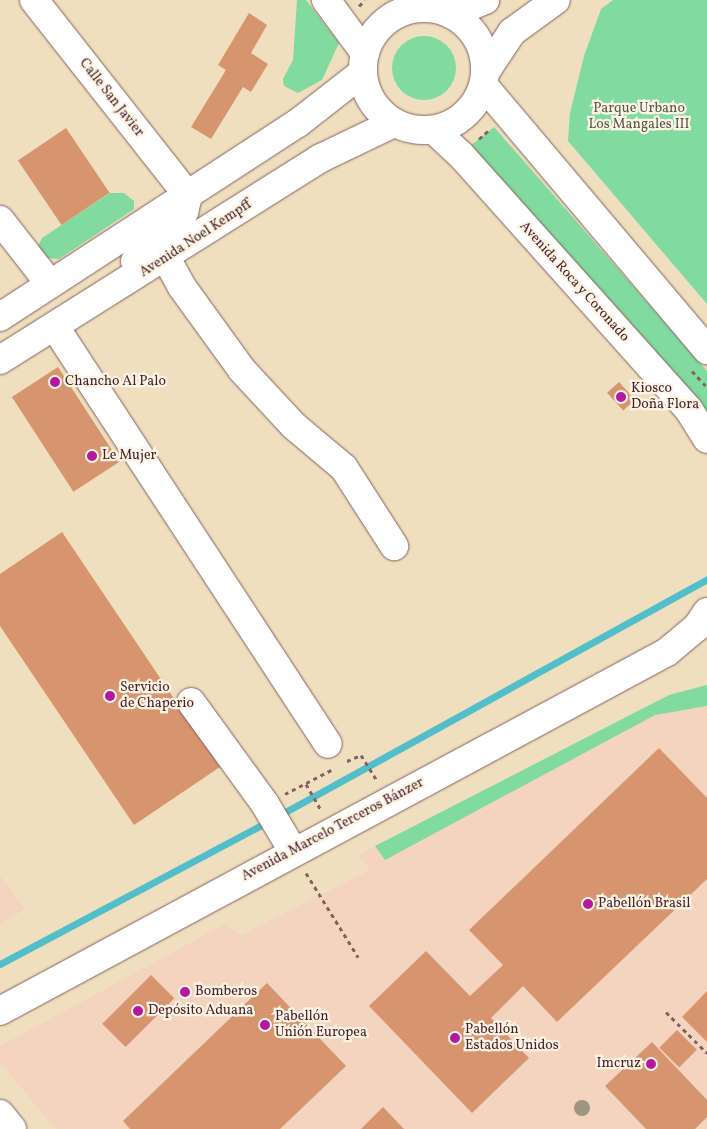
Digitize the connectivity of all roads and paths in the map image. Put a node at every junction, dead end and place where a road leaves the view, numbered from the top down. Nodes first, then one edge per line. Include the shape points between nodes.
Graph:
1 (34, 0) edge
2 (326, 0) edge
3 (485, 0) edge
4 (556, 0) edge
5 (417, 4) edge
6 (451, 14) junction
7 (363, 63) junction
8 (485, 79) junction
9 (507, 115) junction
10 (394, 123) junction
11 (434, 130) junction
12 (461, 154) junction
13 (188, 196) junction
14 (0, 220) edge
15 (166, 258) junction
16 (42, 290) junction
17 (98, 301) junction
18 (0, 317) edge
19 (0, 325) edge
20 (55, 327) junction
21 (707, 350) edge
22 (0, 360) edge
23 (707, 440) edge
24 (394, 546) dead end
25 (707, 612) edge
26 (707, 642) edge
27 (667, 652) junction
28 (191, 702) dead end
29 (328, 744) joint
30 (361, 755) dead end
31 (374, 777) dead end
32 (307, 785) junction
33 (266, 806) junction
34 (319, 806) dead end
35 (287, 842) junction
36 (319, 896) dead end
37 (358, 958) dead end
38 (0, 1011) edge
39 (666, 1012) dead end
40 (707, 1053) edge
41 (0, 1114) edge
42 (12, 1129) edge

1 - 13 main road, Calle San Javier
2 - 7 main road
3 - 6 main road
4 - 8 main road via 512,32
5 - 6 main road
5 - 7 main road via 386,21
6 - 8 main road via 476,38
7 - 10 main road via 378,110
7 - 13 main road via 298,123
8 - 9 main road
8 - 11 main road via 465,116
9 - 12 path
9 - 21 main road
10 - 11 main road via 413,130
10 - 15 main road, Avenida Noel Kempff via 321,158
11 - 12 main road, Avenida Roca y Coronado
12 - 23 main road, Avenida Roca y Coronado via 689,410
13 - 16 main road
13 - 17 main road via 184,212 172,230 125,269
14 - 16 main road
15 - 17 main road, Avenida Noel Kempff
15 - 24 main road via 182,287 242,370 294,426 344,468
16 - 18 main road
16 - 19 main road
17 - 20 main road, Avenida Noel Kempff
20 - 22 main road, Avenida Noel Kempff
20 - 29 main road
25 - 27 main road, Avenida Marcelo Terceros Bánzer via 697,628
26 - 27 main road, Avenida Marcelo Terceros Bánzer
27 - 35 main road, Avenida Marcelo Terceros Bánzer
28 - 33 main road
29 - 32 path via 337,765
30 - 31 path
32 - 33 path
32 - 34 path
33 - 35 main road
35 - 38 main road, Avenida Marcelo Terceros Bánzer
36 - 37 path
39 - 40 path
41 - 42 main road

